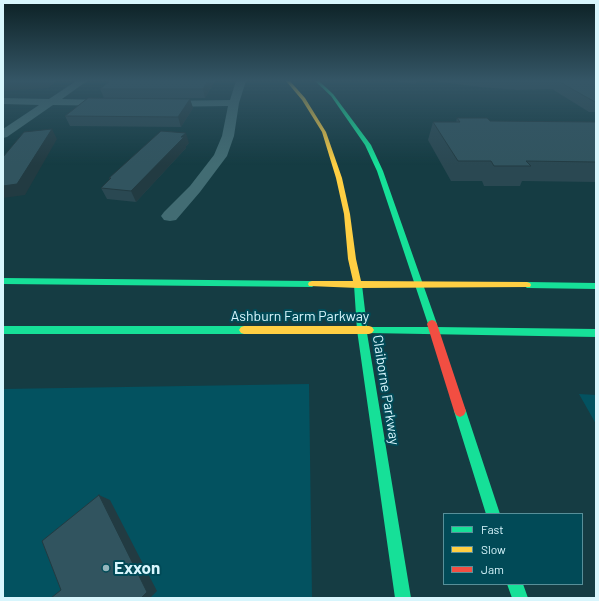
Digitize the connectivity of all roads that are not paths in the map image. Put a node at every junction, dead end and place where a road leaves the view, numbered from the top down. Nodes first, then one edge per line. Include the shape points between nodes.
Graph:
1 (41, 109) edge
2 (233, 109) edge
3 (311, 109) edge
4 (343, 109) edge
5 (3, 134) edge
6 (170, 216) dead end
7 (3, 281) edge
8 (358, 284) junction
9 (420, 285) junction
10 (596, 286) edge
11 (3, 330) edge
12 (362, 330) junction
13 (435, 332) junction
14 (596, 333) edge
15 (493, 513) edge
16 (515, 585) edge
17 (402, 598) edge
18 (520, 598) edge

1 - 5 street
2 - 6 street via 228,136 220,156
3 - 8 main road, Claiborne Parkway via 332,152 347,214
4 - 9 main road via 368,145 388,191
7 - 8 main road
8 - 9 main road
8 - 12 main road, Claiborne Parkway
9 - 10 main road
9 - 13 main road
11 - 12 main road, Ashburn Farm Parkway
12 - 13 main road, Ashburn Farm Parkway
12 - 17 main road, Claiborne Parkway
13 - 14 main road, Ashburn Farm Parkway
13 - 15 main road
16 - 18 main road

